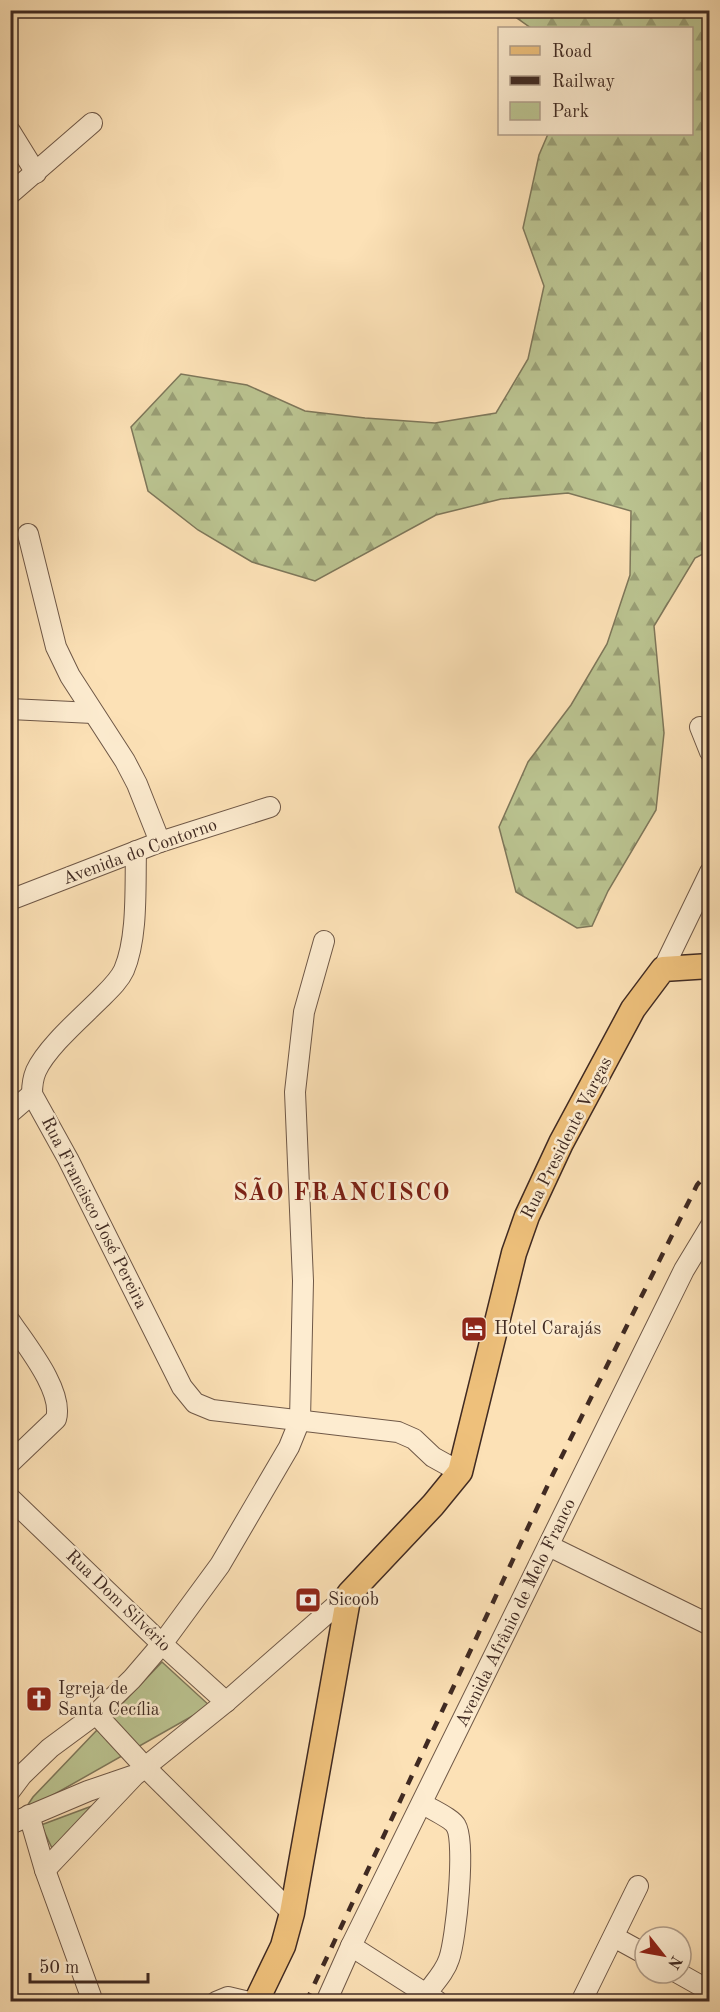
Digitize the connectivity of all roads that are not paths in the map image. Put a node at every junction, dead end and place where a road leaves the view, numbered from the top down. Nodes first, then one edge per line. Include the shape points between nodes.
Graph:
1 (92, 123) dead end
2 (10, 130) edge
3 (36, 173) junction
4 (10, 194) edge
5 (28, 534) dead end
6 (10, 709) edge
7 (93, 713) junction
8 (700, 727) dead end
9 (710, 752) edge
10 (270, 807) dead end
11 (160, 842) junction
12 (136, 851) junction
13 (710, 872) edge
14 (10, 900) edge
15 (324, 941) dead end
16 (710, 966) edge
17 (663, 969) junction
18 (32, 1094) junction
19 (10, 1113) edge
20 (709, 1230) edge
21 (10, 1321) edge
22 (300, 1420) junction
23 (10, 1463) edge
24 (460, 1472) junction
25 (10, 1498) edge
26 (549, 1546) junction
27 (349, 1594) junction
28 (710, 1625) edge
29 (162, 1644) junction
30 (226, 1702) junction
31 (96, 1714) junction
32 (140, 1771) junction
33 (10, 1791) edge
34 (422, 1803) junction
35 (29, 1815) junction
36 (10, 1824) edge
37 (45, 1870) junction
38 (638, 1887) dead end
39 (292, 1913) junction
40 (614, 1937) junction
41 (351, 1946) junction
42 (633, 1947) edge
43 (693, 1981) edge
44 (710, 1991) edge
45 (432, 1998) edge
46 (93, 2001) edge
47 (216, 2001) edge
48 (249, 2001) edge
49 (256, 2001) edge
50 (326, 2001) edge
51 (581, 2001) edge

1 - 3 street
2 - 3 street
3 - 4 street
5 - 7 street via 56,647
6 - 7 street
7 - 11 street via 137,783
8 - 9 street
10 - 11 street, Avenida do Contorno
11 - 12 street, Avenida do Contorno
12 - 14 street, Avenida do Contorno
12 - 18 street via 133,925 123,972 39,1065
13 - 17 street, Rua Presidente Vargas
15 - 22 street via 304,1012 295,1092 303,1281
16 - 17 main road
17 - 24 main road, Rua Presidente Vargas via 633,1009 561,1143 527,1216 514,1253
18 - 19 street
18 - 22 street, Rua Francisco José Pereira via 182,1387 195,1403 212,1410
20 - 26 street, Avenida Afrânio de Melo Franco via 684,1270
21 - 23 street via 52,1387 58,1404 56,1419
22 - 24 street via 398,1432
22 - 29 street via 289,1447 220,1565
24 - 27 main road, Rua Presidente Vargas
25 - 29 street, Rua Dom Silvério
26 - 28 street
26 - 34 street, Avenida Afrânio de Melo Franco
27 - 30 street
27 - 39 main road
29 - 30 street, Rua Dom Silvério
29 - 31 street
30 - 32 street
31 - 32 street
31 - 33 street via 50,1748
32 - 35 street
32 - 37 street
32 - 39 street
34 - 41 street, Avenida Afrânio de Melo Franco
34 - 45 street via 455,1823 459,1836 459,1906 450,1958
35 - 36 street
35 - 37 street
37 - 46 street
38 - 40 street
39 - 49 main road via 283,1946
40 - 42 street
40 - 51 street
41 - 45 street
41 - 50 street, Avenida Afrânio de Melo Franco
43 - 44 street
47 - 48 street via 228,1997

